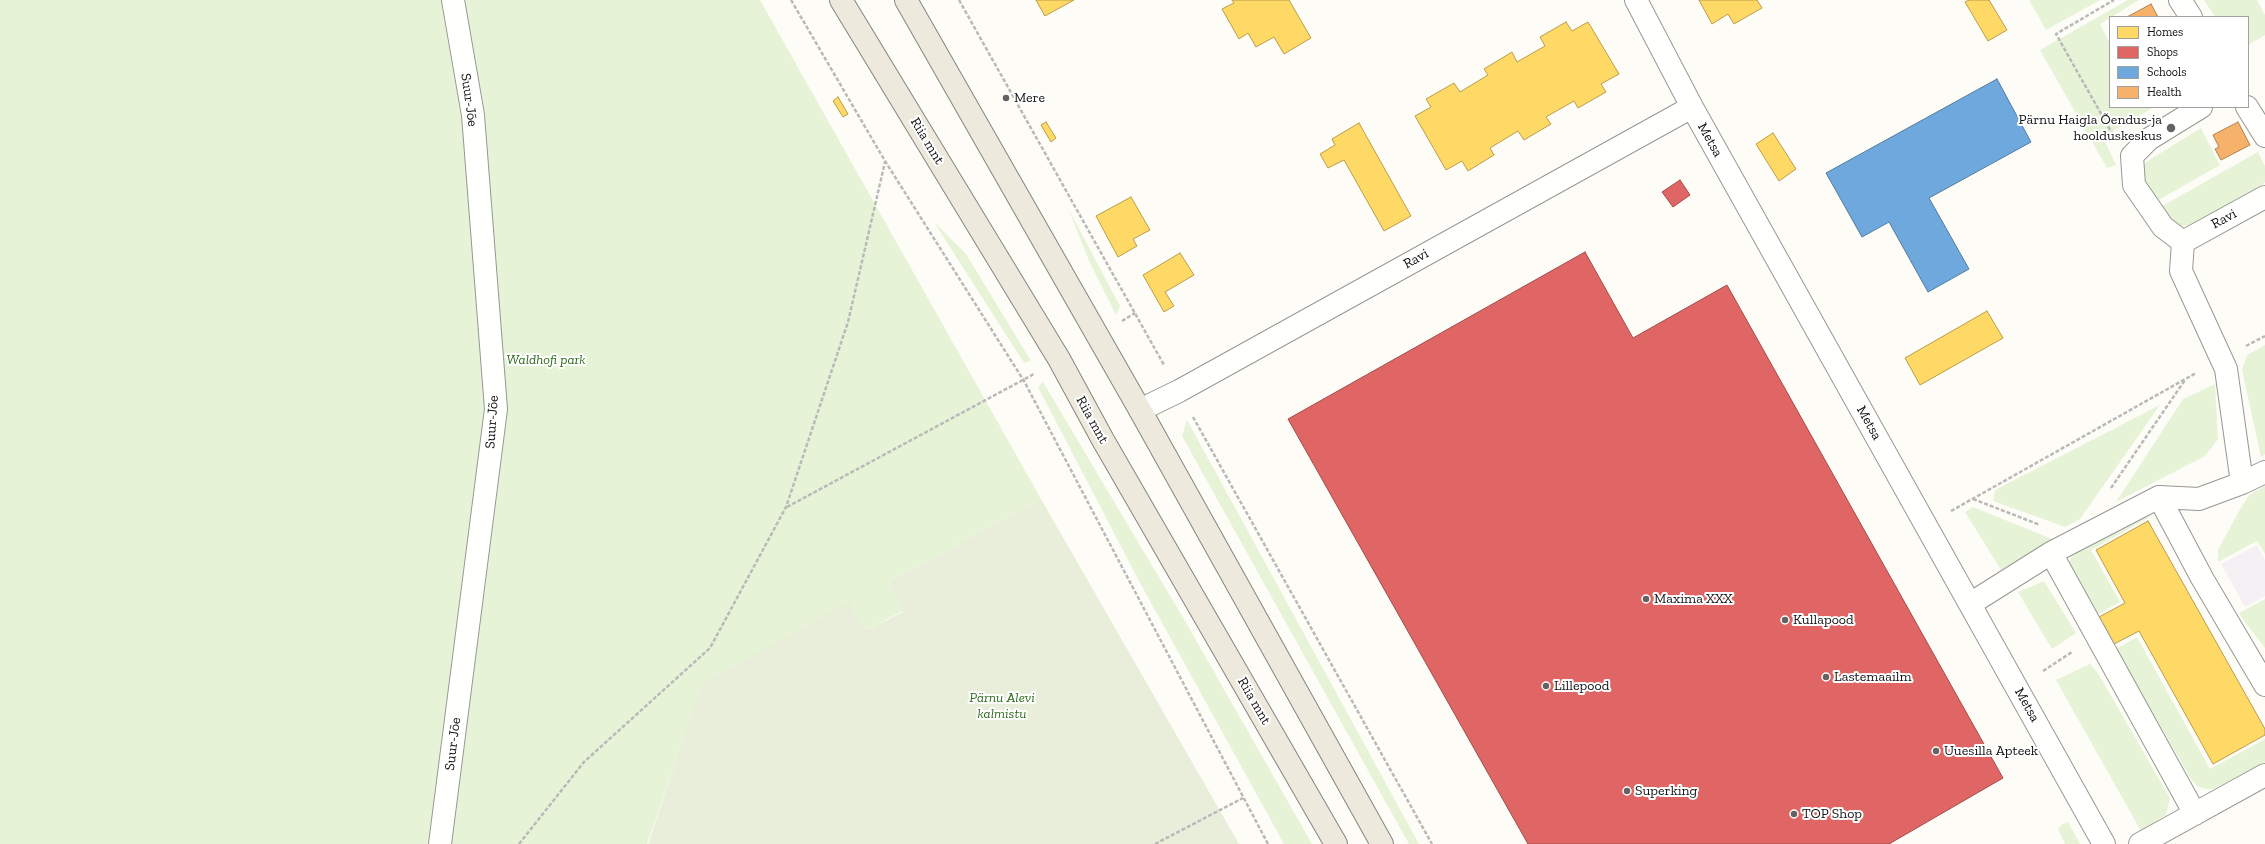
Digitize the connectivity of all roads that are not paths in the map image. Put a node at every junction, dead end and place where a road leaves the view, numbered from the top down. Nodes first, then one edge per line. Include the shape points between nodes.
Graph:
1 (454, 0) edge
2 (841, 0) edge
3 (906, 0) edge
4 (1636, 0) edge
5 (2180, 0) edge
6 (2190, 16) edge
7 (1692, 107) junction
8 (2199, 108) edge
9 (2248, 108) edge
10 (2265, 136) edge
11 (2265, 197) edge
12 (2183, 242) junction
13 (1140, 410) junction
14 (2265, 472) edge
15 (2242, 482) junction
16 (2159, 497) junction
17 (2051, 553) junction
18 (1970, 604) junction
19 (2265, 685) edge
20 (2265, 775) edge
21 (2195, 814) junction
22 (440, 844) edge
23 (1336, 844) edge
24 (1382, 844) edge
25 (2104, 844) edge
26 (2140, 844) edge

1 - 22 street, Suur-Jõe via 472,115 496,409
2 - 23 main road, Riia mnt via 1059,359
3 - 13 main road
4 - 7 street, Metsa
5 - 6 street
7 - 13 street, Ravi via 1179,391
7 - 18 street, Metsa
8 - 12 street via 2149,139 2132,156 2134,186 2162,227
9 - 10 street
11 - 12 street, Ravi
12 - 15 street via 2181,270 2226,369
13 - 24 main road
14 - 15 street
15 - 16 street via 2199,499
16 - 17 street
16 - 19 street via 2202,578
17 - 18 street
17 - 21 street
18 - 25 street, Metsa
20 - 21 street
21 - 26 street

